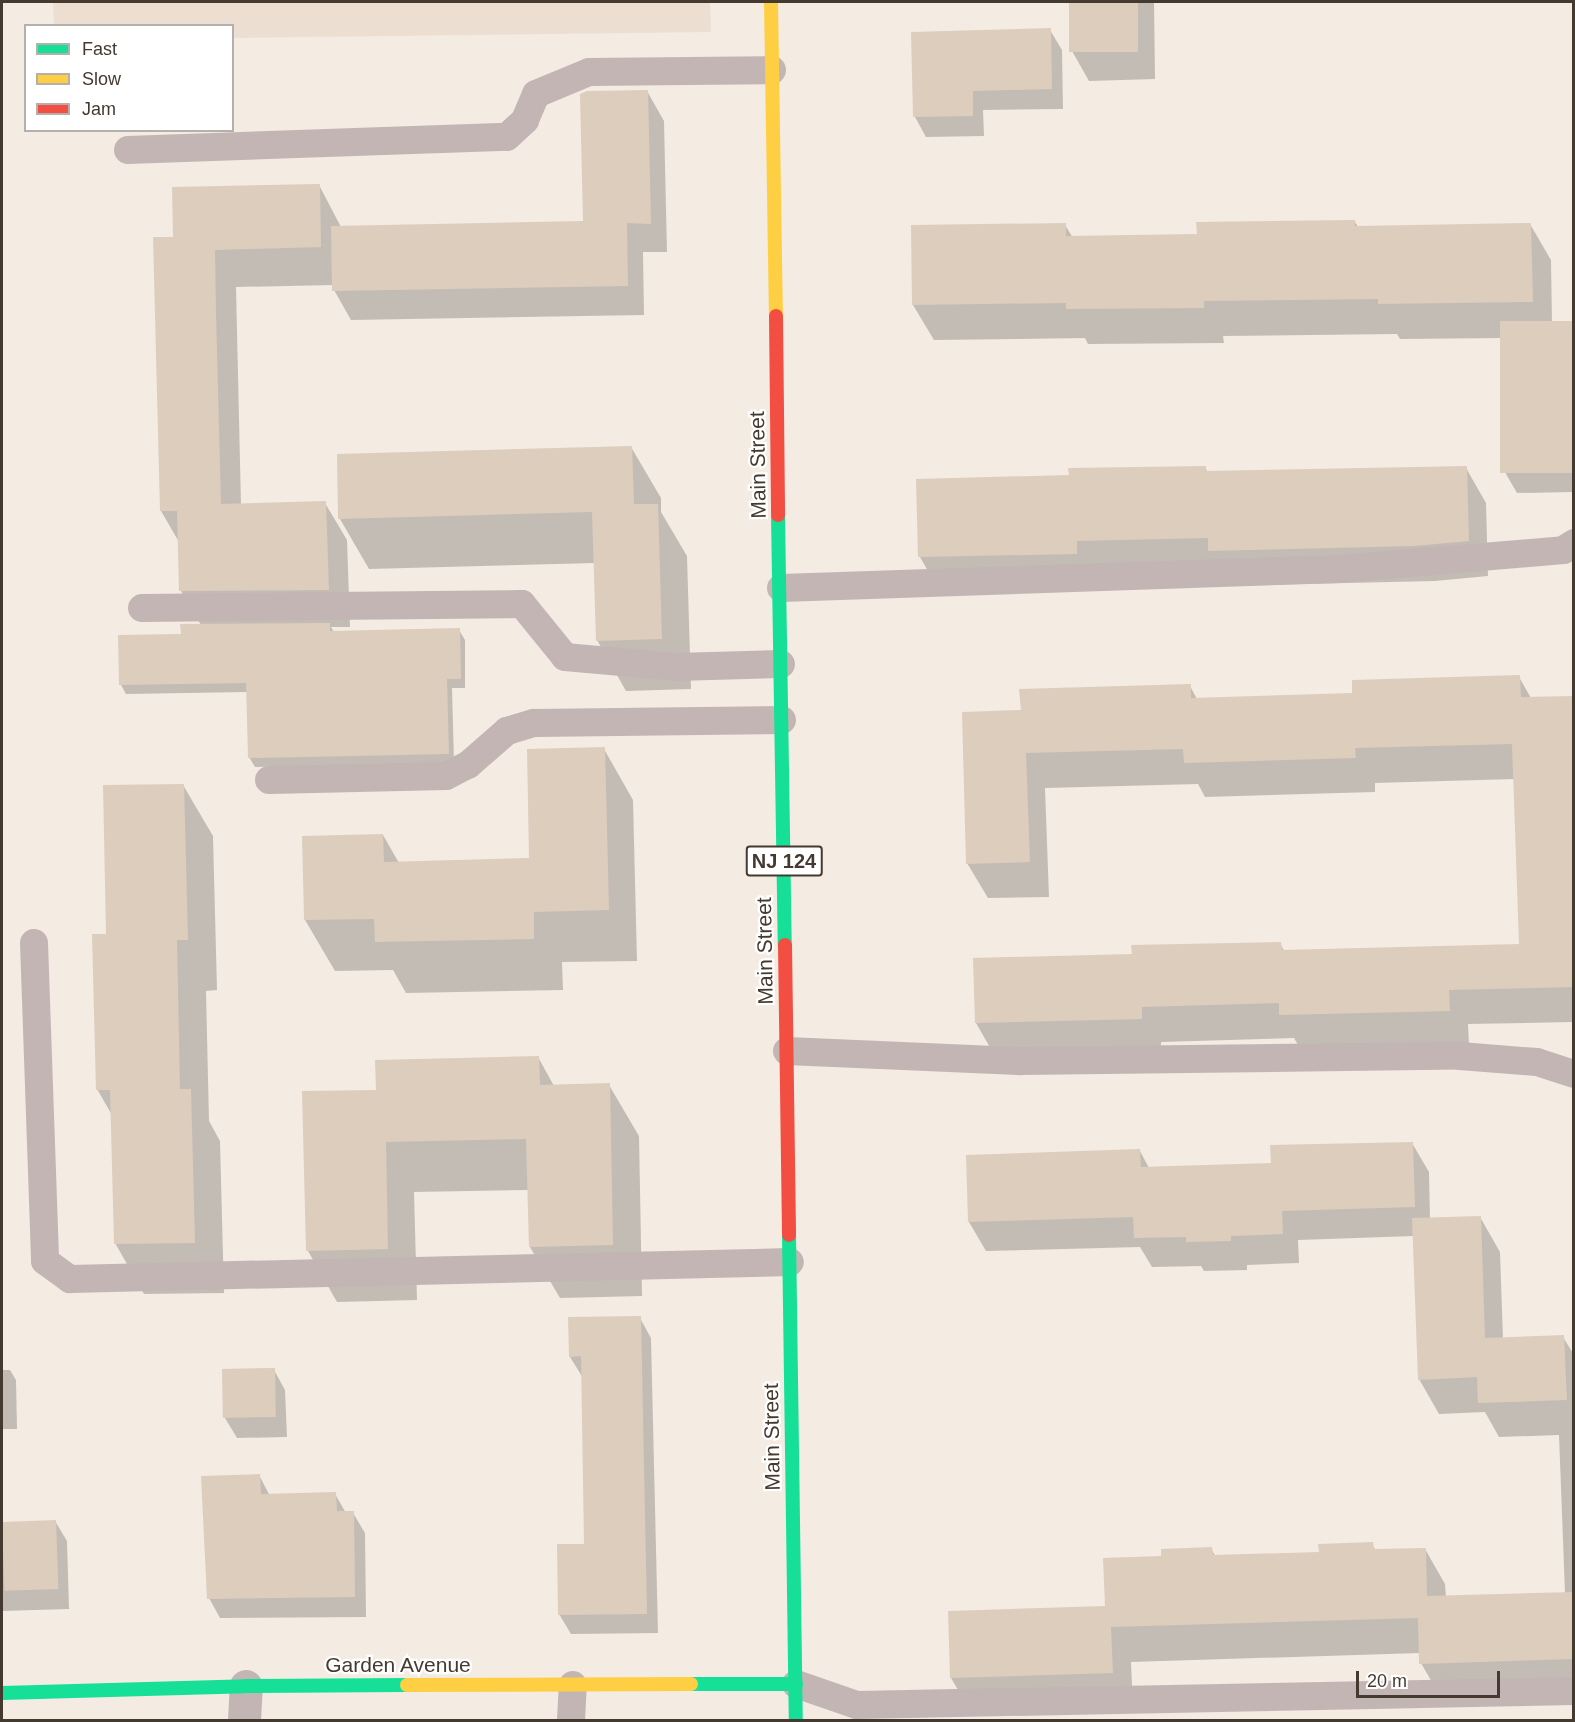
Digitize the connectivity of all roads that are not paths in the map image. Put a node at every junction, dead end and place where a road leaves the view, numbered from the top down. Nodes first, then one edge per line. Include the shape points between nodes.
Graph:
1 (771, 2) edge
2 (772, 70) junction
3 (128, 150) dead end
4 (1574, 543) edge
5 (781, 588) junction
6 (142, 608) dead end
7 (781, 664) junction
8 (782, 720) junction
9 (269, 780) dead end
10 (34, 943) dead end
11 (787, 1051) junction
12 (1574, 1074) edge
13 (790, 1262) junction
14 (796, 1684) junction
15 (573, 1685) junction
16 (246, 1686) junction
17 (1574, 1691) edge
18 (2, 1693) edge
19 (244, 1720) edge
20 (571, 1720) edge
21 (796, 1720) edge

1 - 2 main road, Main Street / NJ 124
2 - 3 lane via 589,72 536,94 525,120 507,137
2 - 5 main road, Main Street / NJ 124
4 - 5 lane via 1563,550 1339,568
5 - 7 main road, Main Street / NJ 124
6 - 7 lane via 522,604 565,657 676,667
7 - 8 main road, Main Street / NJ 124
8 - 9 lane via 534,723 507,731 468,765 446,777
8 - 11 main road, Main Street / NJ 124
10 - 13 lane via 45,1261 70,1279
11 - 12 lane via 1020,1061 1460,1056 1537,1062
11 - 13 main road, Main Street / NJ 124
13 - 14 main road, Main Street / NJ 124
14 - 15 main road, Garden Avenue
14 - 17 lane via 857,1705
14 - 21 main road, Main Street / NJ 124
15 - 16 main road, Garden Avenue
15 - 20 lane
16 - 18 main road, Garden Avenue
16 - 19 street

